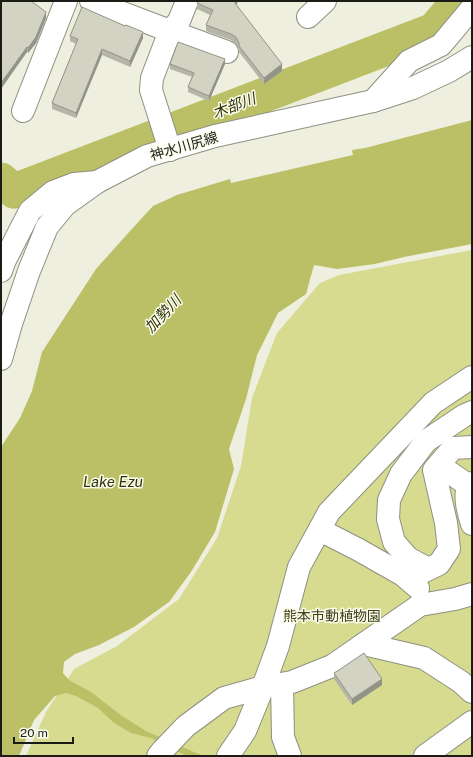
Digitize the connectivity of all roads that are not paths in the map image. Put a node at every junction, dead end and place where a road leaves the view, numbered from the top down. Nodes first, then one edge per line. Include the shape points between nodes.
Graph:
1 (66, 1) edge
2 (91, 1) edge
3 (187, 1) edge
4 (326, 1) edge
5 (472, 8) edge
6 (308, 17) dead end
7 (170, 31) junction
8 (227, 52) dead end
9 (472, 57) edge
10 (373, 101) junction
11 (23, 111) dead end
12 (170, 150) junction
13 (97, 182) junction
14 (1, 271) edge
15 (1, 359) edge
16 (472, 377) edge
17 (472, 412) edge
18 (426, 441) junction
19 (472, 447) edge
20 (441, 462) junction
21 (471, 484) edge
22 (472, 524) edge
23 (320, 530) junction
24 (428, 569) junction
25 (408, 579) junction
26 (472, 594) edge
27 (445, 601) junction
28 (364, 644) junction
29 (273, 685) junction
30 (472, 692) edge
31 (472, 722) edge
32 (160, 754) edge
33 (228, 756) edge
34 (290, 756) edge
35 (425, 756) edge

1 - 11 main road
2 - 7 main road
3 - 7 main road via 179,21
4 - 6 main road
5 - 10 main road via 441,45 409,61
7 - 8 main road
7 - 12 main road via 152,78 151,90
9 - 10 main road, 神水川尻線 via 413,88
10 - 12 main road, 神水川尻線 via 215,136
12 - 13 main road, 神水川尻線 via 146,156
13 - 14 main road via 74,184 53,192 30,211
13 - 15 main road, 神水川尻線 via 65,205 47,227 29,271
16 - 23 main road via 433,403 330,512
17 - 18 main road
18 - 20 main road
18 - 24 main road via 401,474 390,500 388,518 394,542 408,558
19 - 20 main road via 453,448
20 - 21 main road
20 - 24 main road via 434,470 449,549 439,564
21 - 22 main road via 467,496
23 - 25 main road
23 - 29 main road via 299,567 278,646
24 - 25 main road
25 - 27 main road via 427,595
26 - 27 main road
27 - 28 main road via 420,605
28 - 29 main road via 332,666 292,682
28 - 30 main road via 424,658
29 - 32 main road via 224,698 186,726
29 - 33 main road
29 - 34 main road via 283,737
31 - 35 main road

